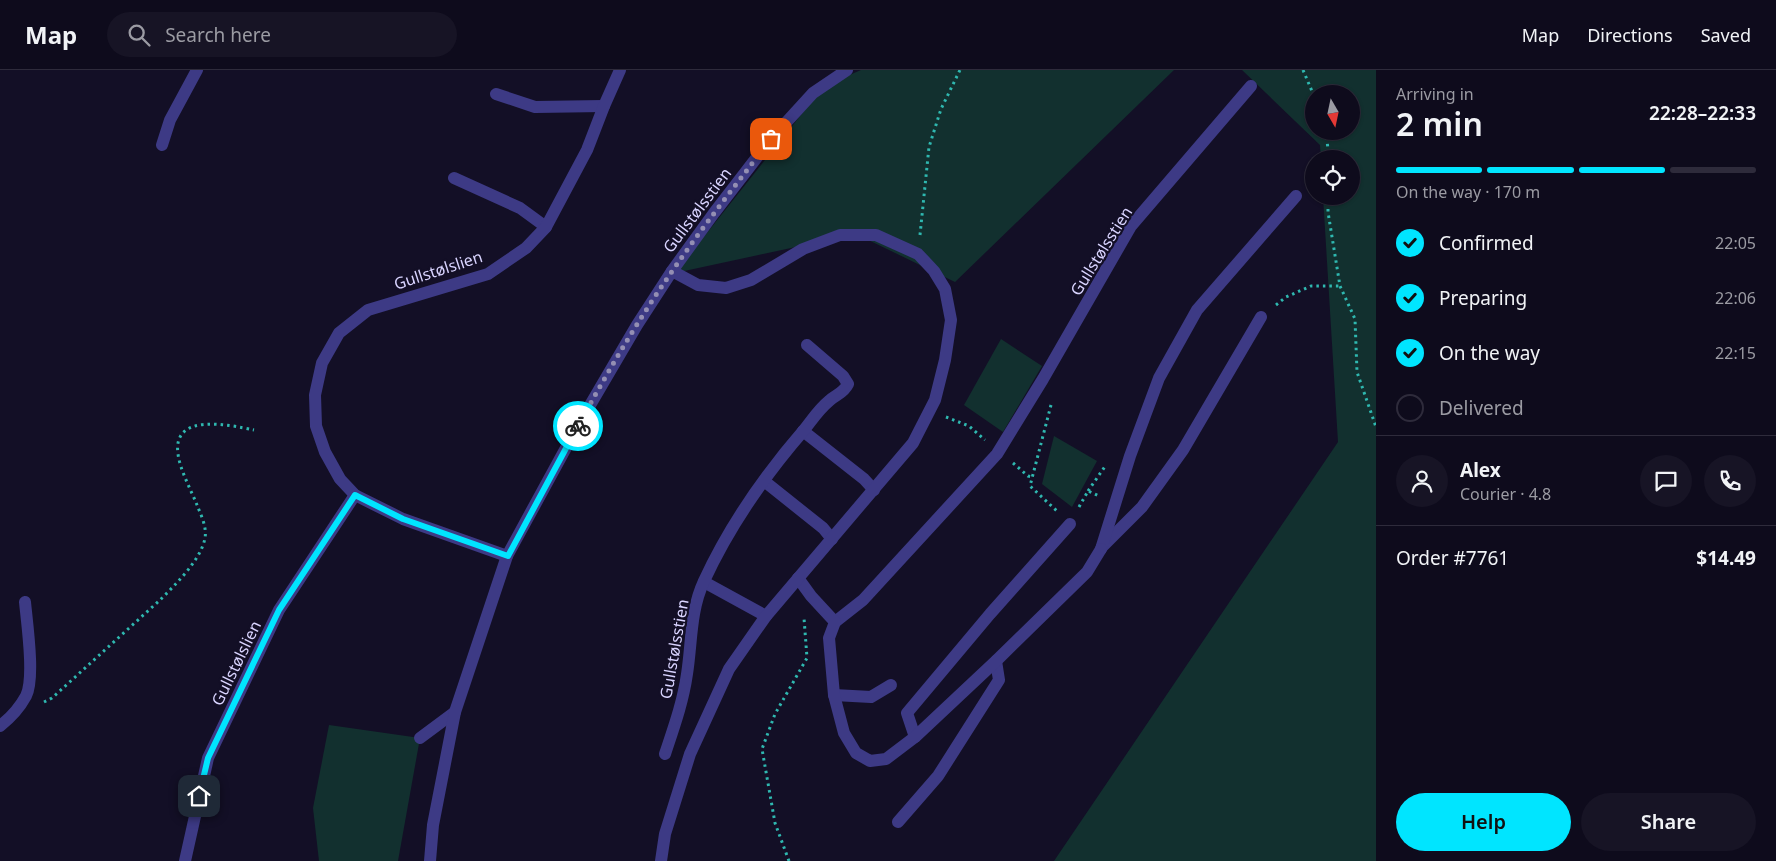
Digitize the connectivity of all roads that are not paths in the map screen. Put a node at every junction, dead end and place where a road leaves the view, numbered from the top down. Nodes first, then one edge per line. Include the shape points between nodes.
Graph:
1 (197, 70) edge
2 (620, 70) edge
3 (848, 70) edge
4 (1251, 86) dead end
5 (496, 94) dead end
6 (604, 106) junction
7 (162, 145) dead end
8 (454, 178) dead end
9 (1296, 196) dead end
10 (546, 227) junction
11 (672, 271) junction
12 (1261, 317) road end
13 (807, 345) dead end
14 (803, 431) junction
15 (764, 482) junction
16 (874, 490) junction
17 (355, 495) junction
18 (1070, 524) road end
19 (832, 539) junction
20 (1101, 549) junction
21 (508, 556) junction
22 (798, 578) junction
23 (704, 582) junction
24 (25, 602) dead end
25 (766, 616) junction
26 (836, 622) junction
27 (996, 661) junction
28 (891, 685) dead end
29 (834, 695) junction
30 (455, 712) junction
31 (0, 726) edge
32 (915, 737) junction
33 (420, 738) dead end
34 (665, 754) dead end
35 (898, 822) dead end
36 (185, 861) edge
37 (430, 861) edge
38 (661, 861) edge

1 - 7 street via 170,120
2 - 6 street, Gullstølslien
3 - 11 street, Gullstølsstien via 813,93 771,139
4 - 26 street, Gullstølsstien via 1131,226 997,454 863,600
5 - 6 street via 535,107
6 - 10 street, Gullstølslien via 587,150
8 - 10 street via 520,208
9 - 20 street via 1197,310 1159,378
10 - 17 street, Gullstølslien via 526,248 488,274 368,310 338,333 322,363 315,395 316,426 325,452 340,479
11 - 16 street, Gullstølsstien via 698,285 726,288 751,280 803,249 840,235 876,235 918,254 934,271 944,289 951,320 936,400 913,443
11 - 21 street via 584,415
12 - 20 street via 1183,450 1142,507
13 - 14 street, Gullstølsstien via 848,384 844,392 829,401
14 - 15 street, Gullstølsstien
14 - 16 street
15 - 19 street via 823,528
15 - 23 street, Gullstølsstien via 731,530
16 - 19 street, Gullstølsstien
17 - 21 street, Gullstølslien via 403,519
17 - 36 street, Gullstølslien via 279,610 208,758
18 - 32 street via 907,712
19 - 22 street, Gullstølsstien
20 - 27 street via 1087,572
21 - 30 street
22 - 25 street, Gullstølsstien
22 - 26 street
23 - 25 street
23 - 34 street, Gullstølsstien via 692,623 688,673 679,714
24 - 31 street via 29,687 26,697
25 - 38 street, Gullstølsstien via 729,670 690,754 665,834
26 - 29 street via 829,638
27 - 32 street
27 - 35 street via 999,680 938,776
28 - 29 street via 871,697
29 - 32 street via 844,733 856,753 870,761 886,758
30 - 33 street
30 - 37 street via 433,825

